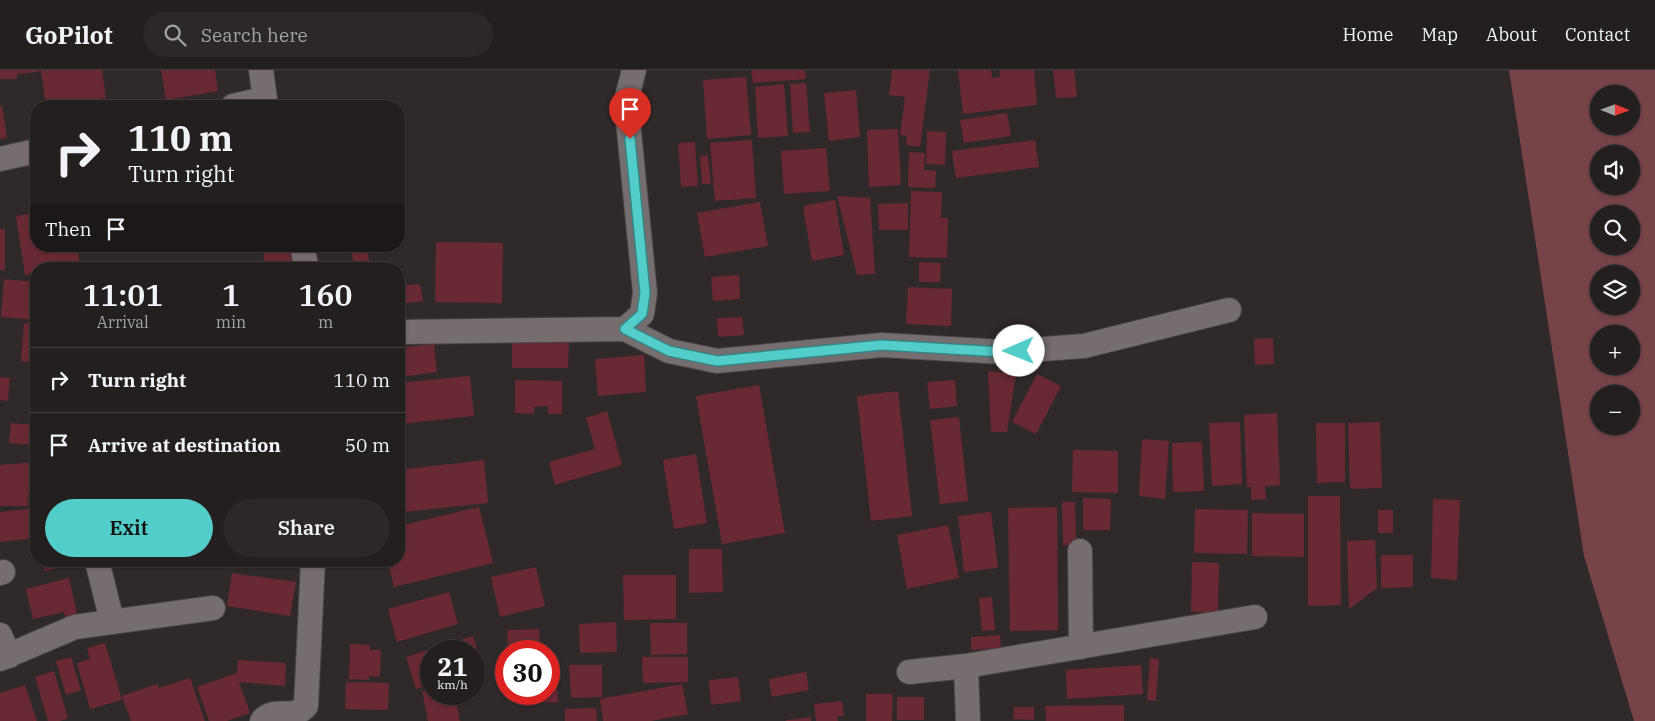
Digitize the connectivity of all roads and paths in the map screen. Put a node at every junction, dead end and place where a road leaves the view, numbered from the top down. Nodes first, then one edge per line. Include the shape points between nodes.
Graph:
1 (261, 70) edge
2 (634, 70) edge
3 (265, 100) edge
4 (30, 152) edge
5 (0, 159) edge
6 (1229, 310) dead end
7 (625, 329) junction
8 (405, 332) edge
9 (1080, 551) dead end
10 (98, 567) edge
11 (313, 567) edge
12 (212, 608) dead end
13 (1255, 617) dead end
14 (112, 621) junction
15 (1081, 646) junction
16 (3, 650) edge
17 (966, 666) junction
18 (909, 672) dead end
19 (262, 721) edge
20 (968, 721) edge

1 - 3 street
2 - 7 street via 626,101 645,293 642,314
4 - 5 street
6 - 7 street via 1084,346 1002,352 882,345 717,361 669,351
7 - 8 street
9 - 15 street
10 - 14 street
11 - 19 street via 306,706 302,713 294,716 272,715
12 - 14 street
13 - 15 street
14 - 16 street via 74,627
15 - 17 street
17 - 18 street
17 - 20 street

